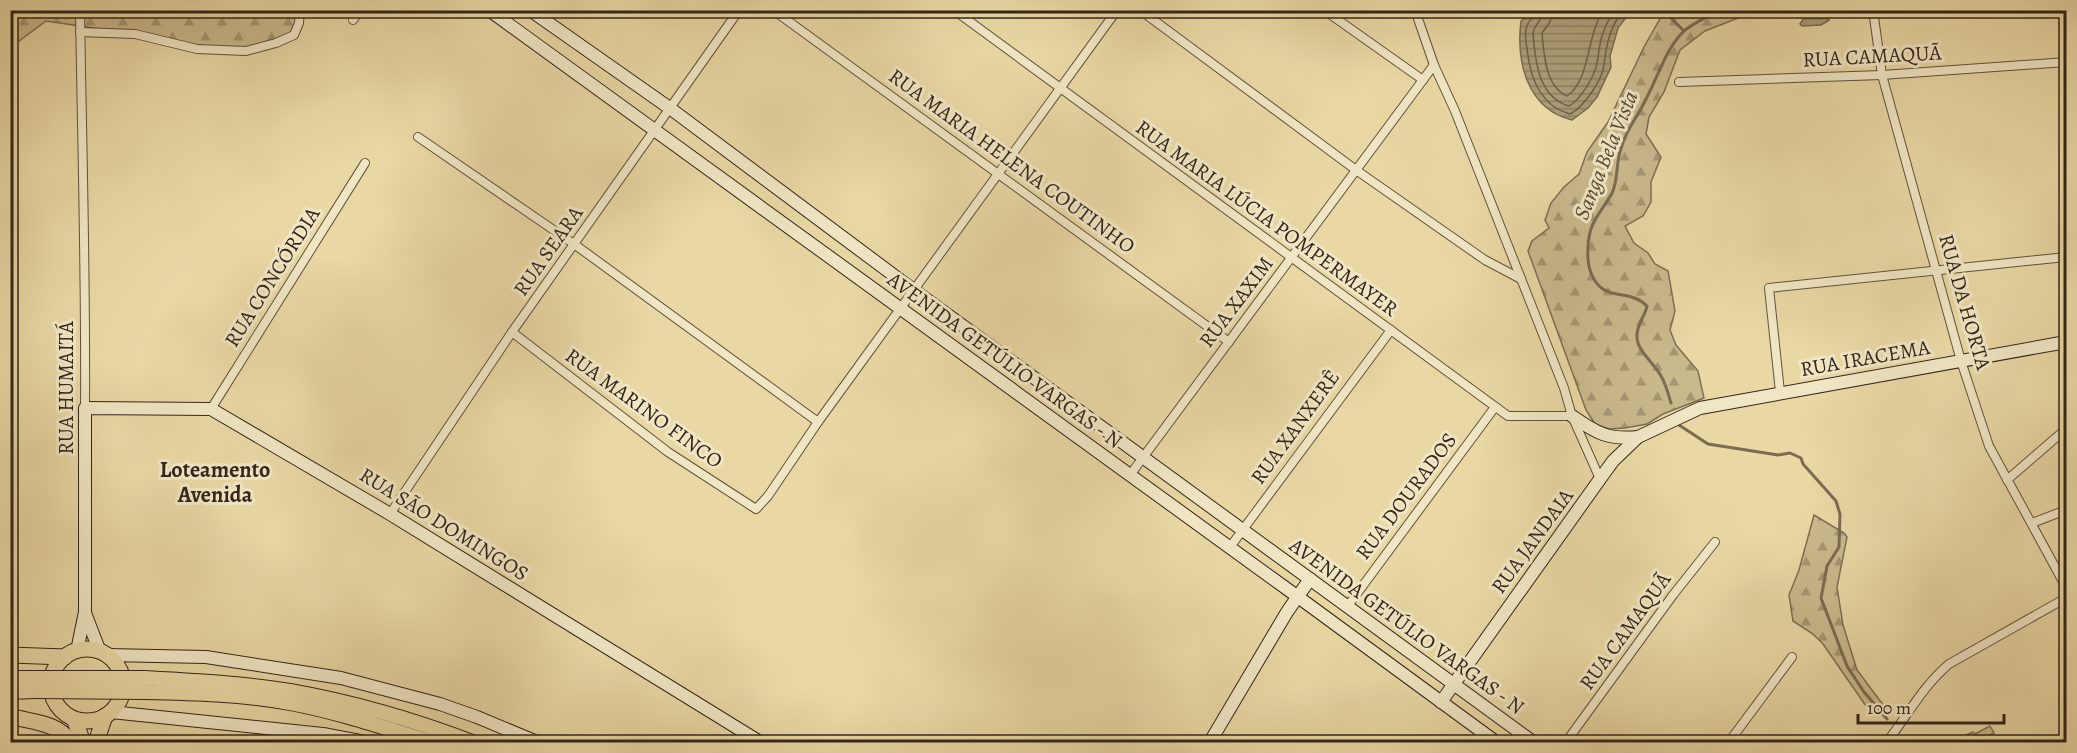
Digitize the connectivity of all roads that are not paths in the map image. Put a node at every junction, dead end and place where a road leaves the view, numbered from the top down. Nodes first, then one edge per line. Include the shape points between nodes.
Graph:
1 (80, 10) edge
2 (300, 10) edge
3 (360, 10) edge
4 (489, 10) edge
5 (530, 10) edge
6 (739, 10) edge
7 (773, 10) edge
8 (954, 10) edge
9 (1117, 10) edge
10 (1140, 10) edge
11 (1324, 10) edge
12 (1415, 10) edge
13 (1873, 10) edge
14 (353, 20) dead end
15 (80, 32) junction
16 (2067, 62) edge
17 (1434, 65) junction
18 (1881, 75) junction
19 (1423, 80) junction
20 (1679, 82) dead end
21 (1059, 88) junction
22 (671, 109) junction
23 (655, 131) junction
24 (418, 137) dead end
25 (364, 164) dead end
26 (1356, 170) junction
27 (999, 174) junction
28 (574, 244) junction
29 (1292, 257) junction
30 (2067, 257) edge
31 (1937, 269) junction
32 (1521, 279) junction
33 (914, 291) junction
34 (901, 309) junction
35 (1390, 330) junction
36 (512, 332) junction
37 (1229, 342) junction
38 (2067, 342) edge
39 (1961, 361) junction
40 (1780, 392) junction
41 (1495, 407) junction
42 (86, 408) junction
43 (211, 409) junction
44 (1572, 416) junction
45 (1672, 420) joint
46 (818, 422) junction
47 (2067, 429) edge
48 (1638, 437) junction
49 (1143, 458) junction
50 (1130, 475) junction
51 (1600, 479) junction
52 (2007, 480) junction
53 (2067, 510) edge
54 (390, 514) junction
55 (2032, 523) junction
56 (1243, 530) junction
57 (1715, 542) dead end
58 (1230, 547) junction
59 (1310, 579) junction
60 (2067, 587) edge
61 (1297, 596) junction
62 (2067, 598) edge
63 (1347, 607) junction
64 (85, 612) junction
65 (103, 653) junction
66 (71, 654) junction
67 (10, 655) edge
68 (1792, 657) dead end
69 (1388, 663) junction
70 (1430, 667) junction
71 (10, 678) edge
72 (1453, 684) junction
73 (34, 685) junction
74 (144, 685) junction
75 (10, 692) edge
76 (1441, 702) junction
77 (108, 714) junction
78 (71, 717) junction
79 (14, 718) edge
80 (71, 742) edge
81 (83, 742) edge
82 (96, 742) edge
83 (365, 742) edge
84 (431, 742) edge
85 (472, 742) edge
86 (537, 742) edge
87 (760, 742) edge
88 (1210, 742) edge
89 (1496, 742) edge
90 (1533, 742) edge
91 (1566, 742) edge
92 (1729, 742) edge
93 (1887, 742) edge

1 - 15 street, RUA HUMAITÁ
2 - 15 street via 294,35 246,51 198,49 135,34
3 - 14 street
4 - 23 street, AVENIDA GETÚLIO VARGAS - N
5 - 22 street, AVENIDA GETÚLIO VARGAS - N
6 - 22 street, RUA SEARA
7 - 27 street, RUA MARIA HELENA COUTINHO
8 - 21 street, RUA MARIA LÚCIA POMPERMAYER
9 - 21 street
10 - 26 street
11 - 19 street
12 - 17 street
13 - 18 street, RUA DA HORTA
15 - 42 street, RUA HUMAITÁ
16 - 18 street, RUA CAMAQUÃ
17 - 19 street, RUA XAXIM
17 - 32 street
18 - 20 street, RUA CAMAQUÃ
18 - 31 street, RUA DA HORTA
19 - 26 street, RUA XAXIM
21 - 27 street
21 - 29 street, RUA MARIA LÚCIA POMPERMAYER
22 - 23 street, RUA SEARA
22 - 33 street, AVENIDA GETÚLIO VARGAS - N
23 - 28 street, RUA SEARA
23 - 34 street, AVENIDA GETÚLIO VARGAS - N
24 - 28 street
25 - 43 street, RUA CONCÓRDIA
26 - 29 street, RUA XAXIM
26 - 32 street via 1485,260
27 - 33 street
27 - 37 street, RUA MARIA HELENA COUTINHO
28 - 36 street, RUA SEARA
28 - 46 street
29 - 35 street, RUA MARIA LÚCIA POMPERMAYER
29 - 37 street, RUA XAXIM
30 - 31 street
31 - 39 street, RUA DA HORTA
31 - 40 street via 1769,288
32 - 44 street
33 - 34 street
33 - 49 street, AVENIDA GETÚLIO VARGAS - N
34 - 46 street
34 - 50 street, AVENIDA GETÚLIO VARGAS - N
35 - 41 street, RUA MARIA LÚCIA POMPERMAYER
35 - 56 street, RUA XANXERÊ
36 - 46 street, RUA MARINO FINCO via 668,452 756,509
36 - 54 street, RUA SEARA
37 - 49 street, RUA XAXIM
38 - 39 street, RUA IRACEMA
39 - 40 street, RUA IRACEMA
39 - 52 street, RUA DA HORTA via 1989,446
40 - 45 street, RUA IRACEMA via 1700,408
41 - 44 street, RUA MARIA LÚCIA POMPERMAYER via 1508,416
41 - 63 street, RUA DOURADOS
42 - 43 street, RUA SÃO DOMINGOS
42 - 64 street, RUA HUMAITÁ
43 - 54 street, RUA SÃO DOMINGOS
44 - 48 street via 1593,432 1618,439
44 - 51 street
45 - 48 street, RUA JANDAIA
47 - 52 street
48 - 51 street, RUA JANDAIA
49 - 50 street, RUA XAXIM
49 - 56 street, AVENIDA GETÚLIO VARGAS - N
50 - 58 street, AVENIDA GETÚLIO VARGAS - N
51 - 72 street, RUA JANDAIA
52 - 55 street, RUA DA HORTA
53 - 55 street
54 - 87 street, RUA SÃO DOMINGOS
55 - 60 street, RUA DA HORTA
56 - 58 street, RUA XANXERÊ
56 - 59 street, AVENIDA GETÚLIO VARGAS - N
57 - 91 street, RUA CAMAQUÃ
58 - 61 street, AVENIDA GETÚLIO VARGAS - N
59 - 61 street
59 - 63 street, AVENIDA GETÚLIO VARGAS - N
61 - 69 street, AVENIDA GETÚLIO VARGAS - N
61 - 88 street
62 - 93 street via 1962,656 1937,675
63 - 70 street, AVENIDA GETÚLIO VARGAS - N
64 - 65 street, RUA HUMAITÁ
64 - 66 street, RUA HUMAITÁ
65 - 66 highway
65 - 77 highway via 116,664 123,684 120,699
65 - 86 street via 206,657 341,678 440,704
66 - 67 highway
66 - 78 highway via 53,675 52,689 57,704
68 - 92 street
69 - 70 street via 1402,656
69 - 76 street, AVENIDA GETÚLIO VARGAS - N
70 - 72 street, AVENIDA GETÚLIO VARGAS - N
71 - 73 main road
72 - 76 street, RUA JANDAIA
72 - 90 street, AVENIDA GETÚLIO VARGAS - N
73 - 74 main road, bridge
73 - 75 main road
74 - 84 main road via 289,703
74 - 85 main road via 202,682 289,691 372,710
76 - 89 street, AVENIDA GETÚLIO VARGAS - N
77 - 78 highway via 90,721
77 - 82 highway
77 - 83 street via 323,734
78 - 79 highway
78 - 81 highway
79 - 80 highway via 56,728

